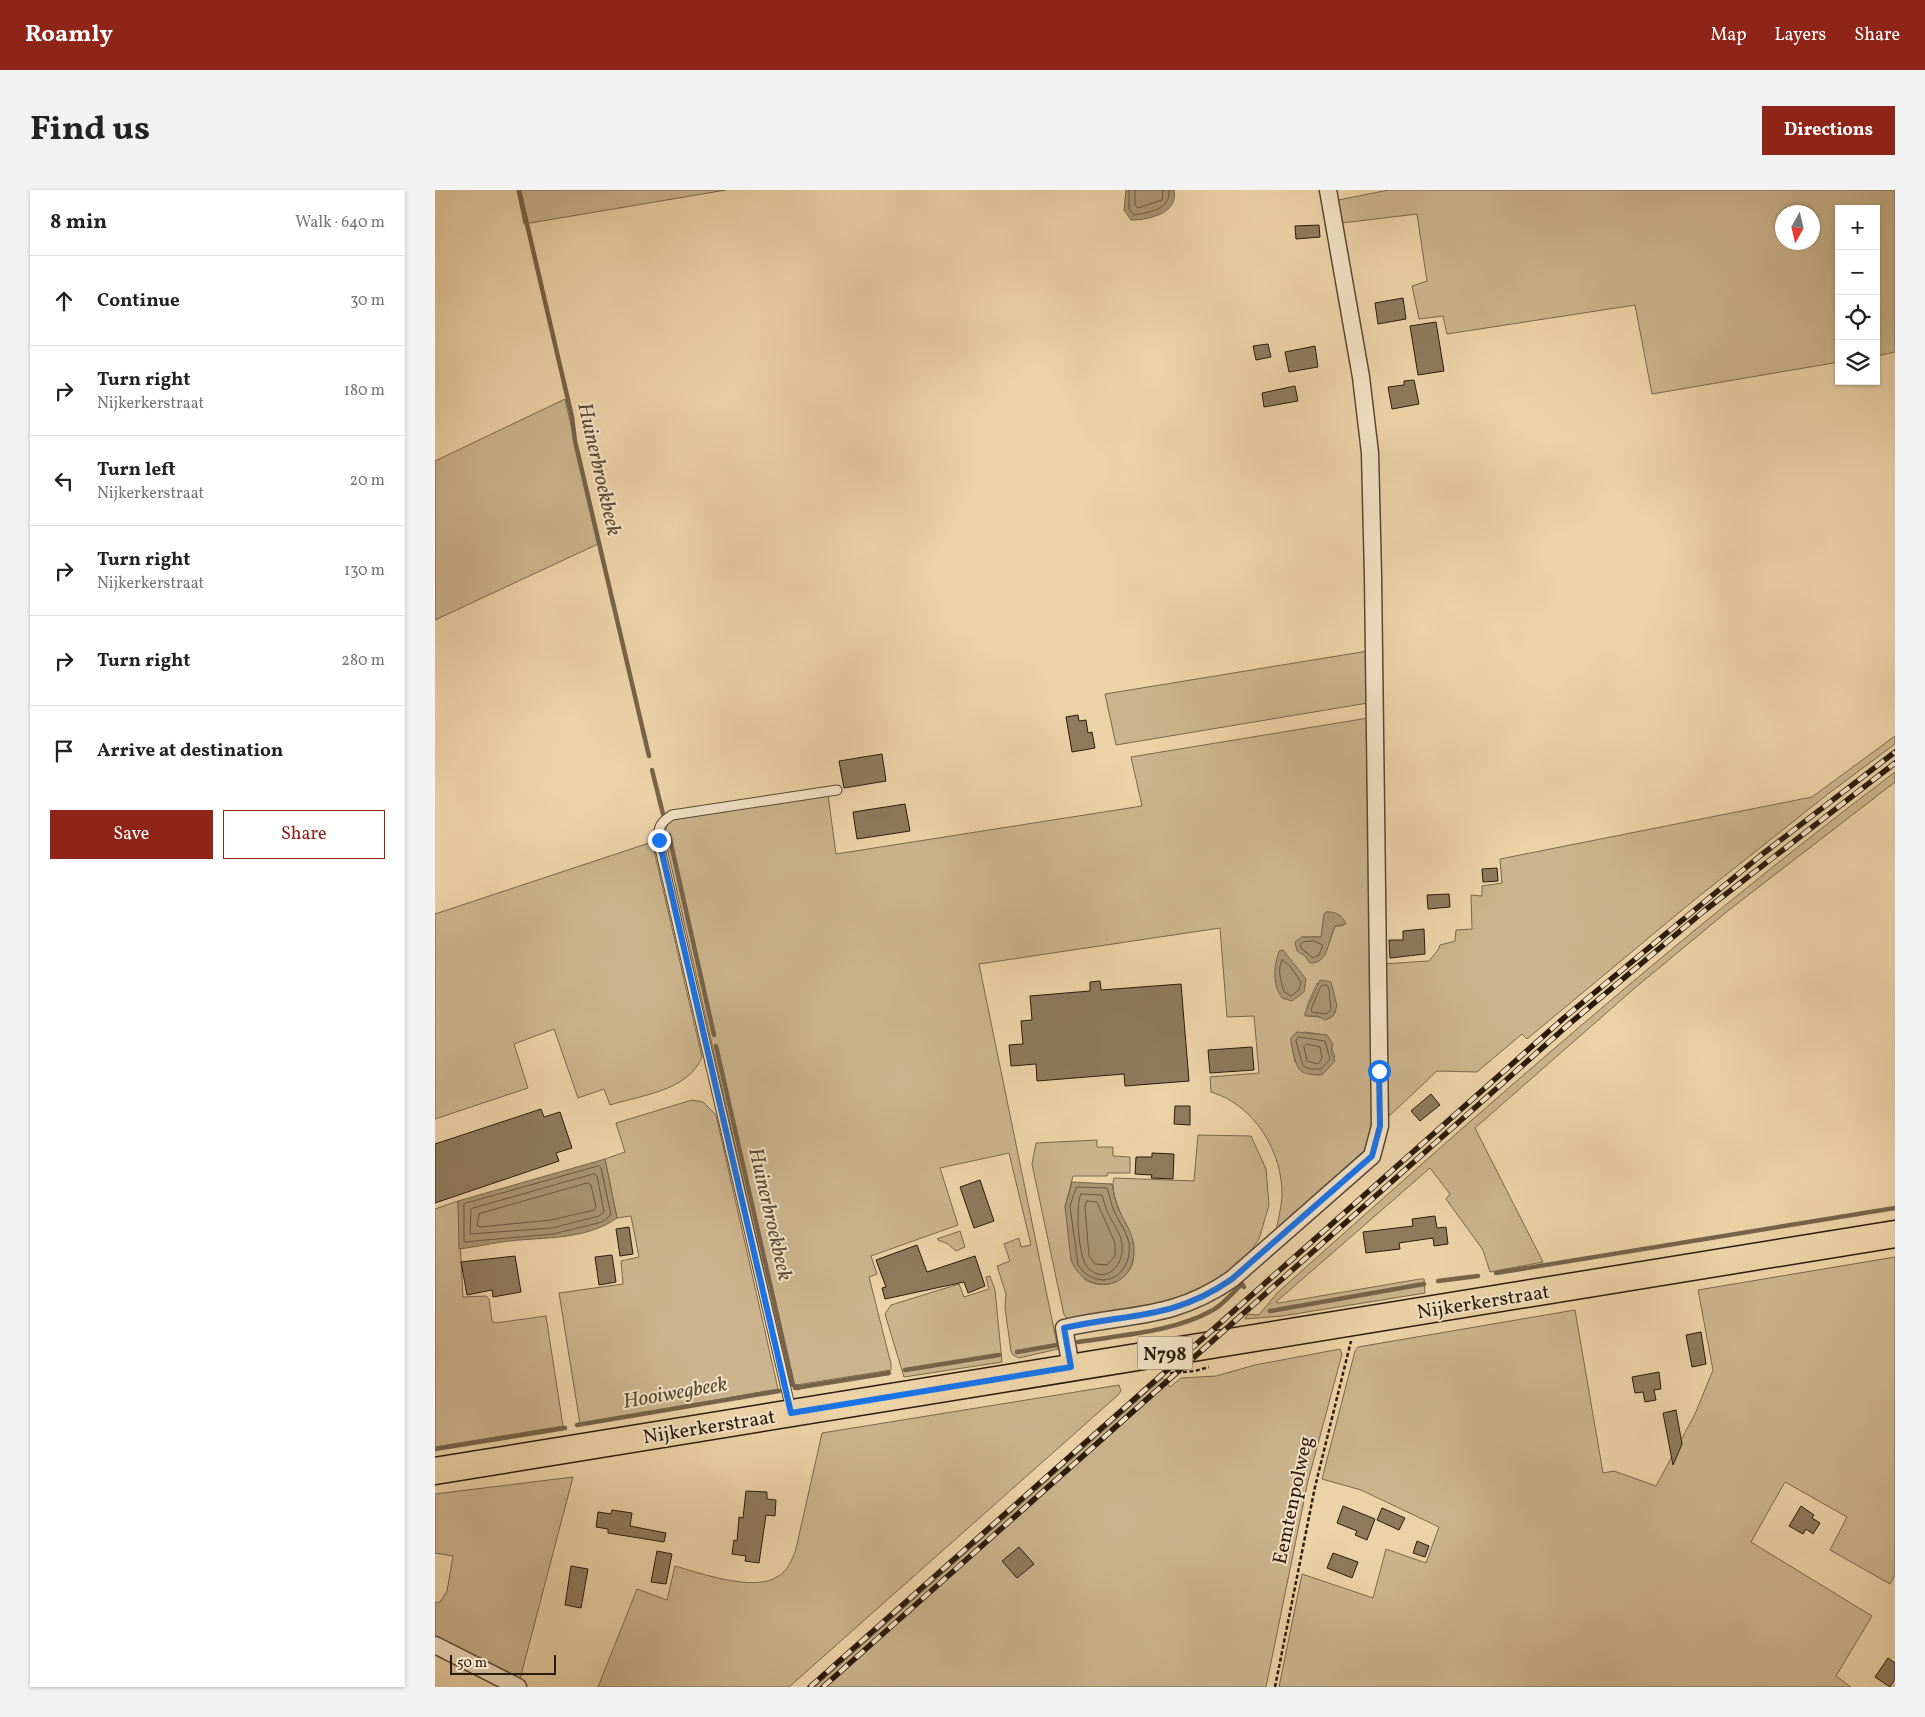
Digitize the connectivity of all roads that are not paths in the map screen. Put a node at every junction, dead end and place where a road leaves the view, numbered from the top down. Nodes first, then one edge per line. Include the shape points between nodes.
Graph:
1 (1328, 190) edge
2 (837, 790) dead end
3 (1895, 1234) edge
4 (1071, 1367) junction
5 (791, 1413) junction
6 (435, 1471) edge
7 (435, 1644) edge
8 (518, 1687) edge

1 - 4 street via 1361,377 1370,453 1380,1126 1377,1142 1372,1156 1217,1290 1162,1312 1064,1328
2 - 5 lane via 672,815 662,821 658,830
3 - 4 main road, Nijkerkerstraat / N798 via 1350,1330
4 - 5 main road, Nijkerkerstraat / N798
5 - 6 main road, Nijkerkerstraat / N798
7 - 8 street

